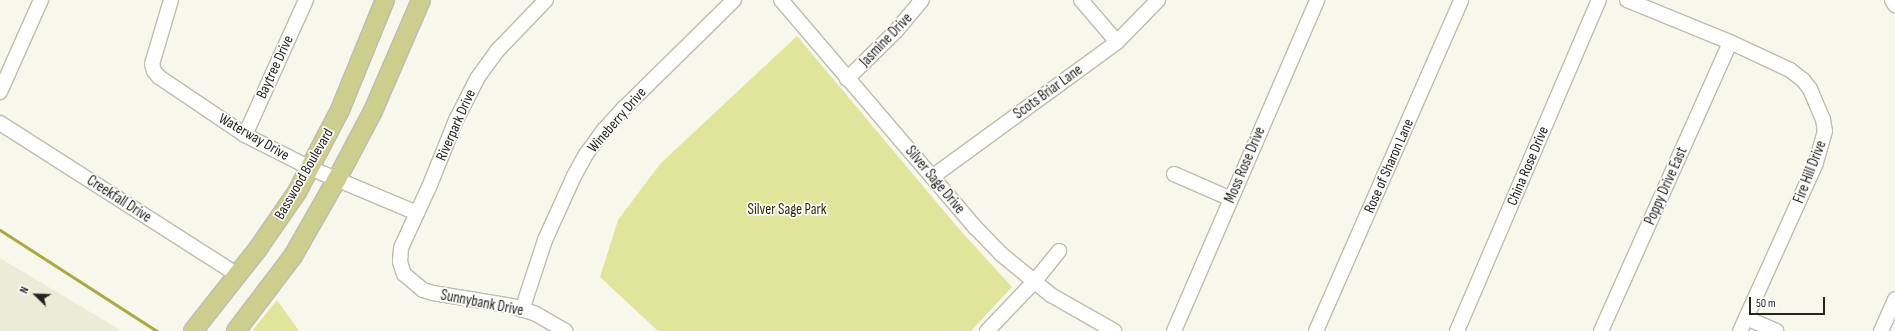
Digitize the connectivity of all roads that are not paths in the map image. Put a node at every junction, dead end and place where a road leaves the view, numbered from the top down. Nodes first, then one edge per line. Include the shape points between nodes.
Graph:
1 (41, 0) edge
2 (171, 0) edge
3 (306, 0) edge
4 (385, 0) edge
5 (421, 0) edge
6 (546, 0) edge
7 (734, 0) edge
8 (781, 0) edge
9 (922, 0) edge
10 (1081, 0) edge
11 (1158, 0) edge
12 (1317, 0) edge
13 (1461, 0) edge
14 (1599, 0) edge
15 (1627, 0) edge
16 (1892, 0) edge
17 (1895, 5) edge
18 (1117, 42) junction
19 (1730, 42) junction
20 (847, 79) junction
21 (0, 92) edge
22 (0, 123) edge
23 (245, 135) junction
24 (310, 168) junction
25 (1174, 174) dead end
26 (932, 177) junction
27 (337, 179) junction
28 (1231, 199) junction
29 (417, 213) junction
30 (1059, 251) dead end
31 (403, 270) joint
32 (238, 275) junction
33 (1034, 282) junction
34 (1895, 299) edge
35 (522, 310) junction
36 (1746, 318) junction
37 (193, 331) edge
38 (236, 331) edge
39 (566, 331) edge
40 (987, 331) edge
41 (1114, 331) edge
42 (1174, 331) edge
43 (1316, 331) edge
44 (1457, 331) edge
45 (1601, 331) edge
46 (1740, 331) edge
47 (1776, 331) edge
48 (1881, 331) edge

1 - 21 street
2 - 23 street, Waterway Drive via 152,59 154,71 159,77
3 - 23 street, Baytree Drive
4 - 24 main road, Basswood Boulevard via 340,110
5 - 27 main road, Basswood Boulevard via 373,111
6 - 29 street, Riverpark Drive via 497,51 477,79 456,120
7 - 35 street, Wineberry Drive via 624,108 587,153 545,240
8 - 20 street, Silver Sage Drive
9 - 20 street, Jasmine Drive via 896,31
10 - 18 street
11 - 18 street, Scots Briar Lane
12 - 28 street, Moss Rose Drive
13 - 43 street, Rose of Sharon Lane
14 - 44 street, China Rose Drive
15 - 19 street, Fire Hill Drive
16 - 17 street
18 - 26 street, Scots Briar Lane
19 - 36 street, Fire Hill Drive via 1790,70 1803,80 1810,88 1825,130 1816,163
19 - 45 street, Poppy Drive East
20 - 26 street, Silver Sage Drive
22 - 32 street, Creekfall Drive
23 - 24 street, Waterway Drive
24 - 27 street, Waterway Drive
24 - 32 main road, Basswood Boulevard via 297,192
25 - 28 street
26 - 33 street, Silver Sage Drive via 974,228
27 - 29 street, Waterway Drive
27 - 38 main road, Basswood Boulevard via 293,256
28 - 42 street, Moss Rose Drive
29 - 31 street, Riverpark Drive via 401,248 400,262
30 - 33 street
31 - 35 street, Sunnybank Drive via 412,282 423,290
32 - 37 main road, Basswood Boulevard
33 - 40 street
33 - 41 street, Silver Sage Drive via 1075,310
34 - 48 street
35 - 39 street, Sunnybank Drive via 536,314
36 - 46 street, Fire Hill Drive
36 - 47 street

